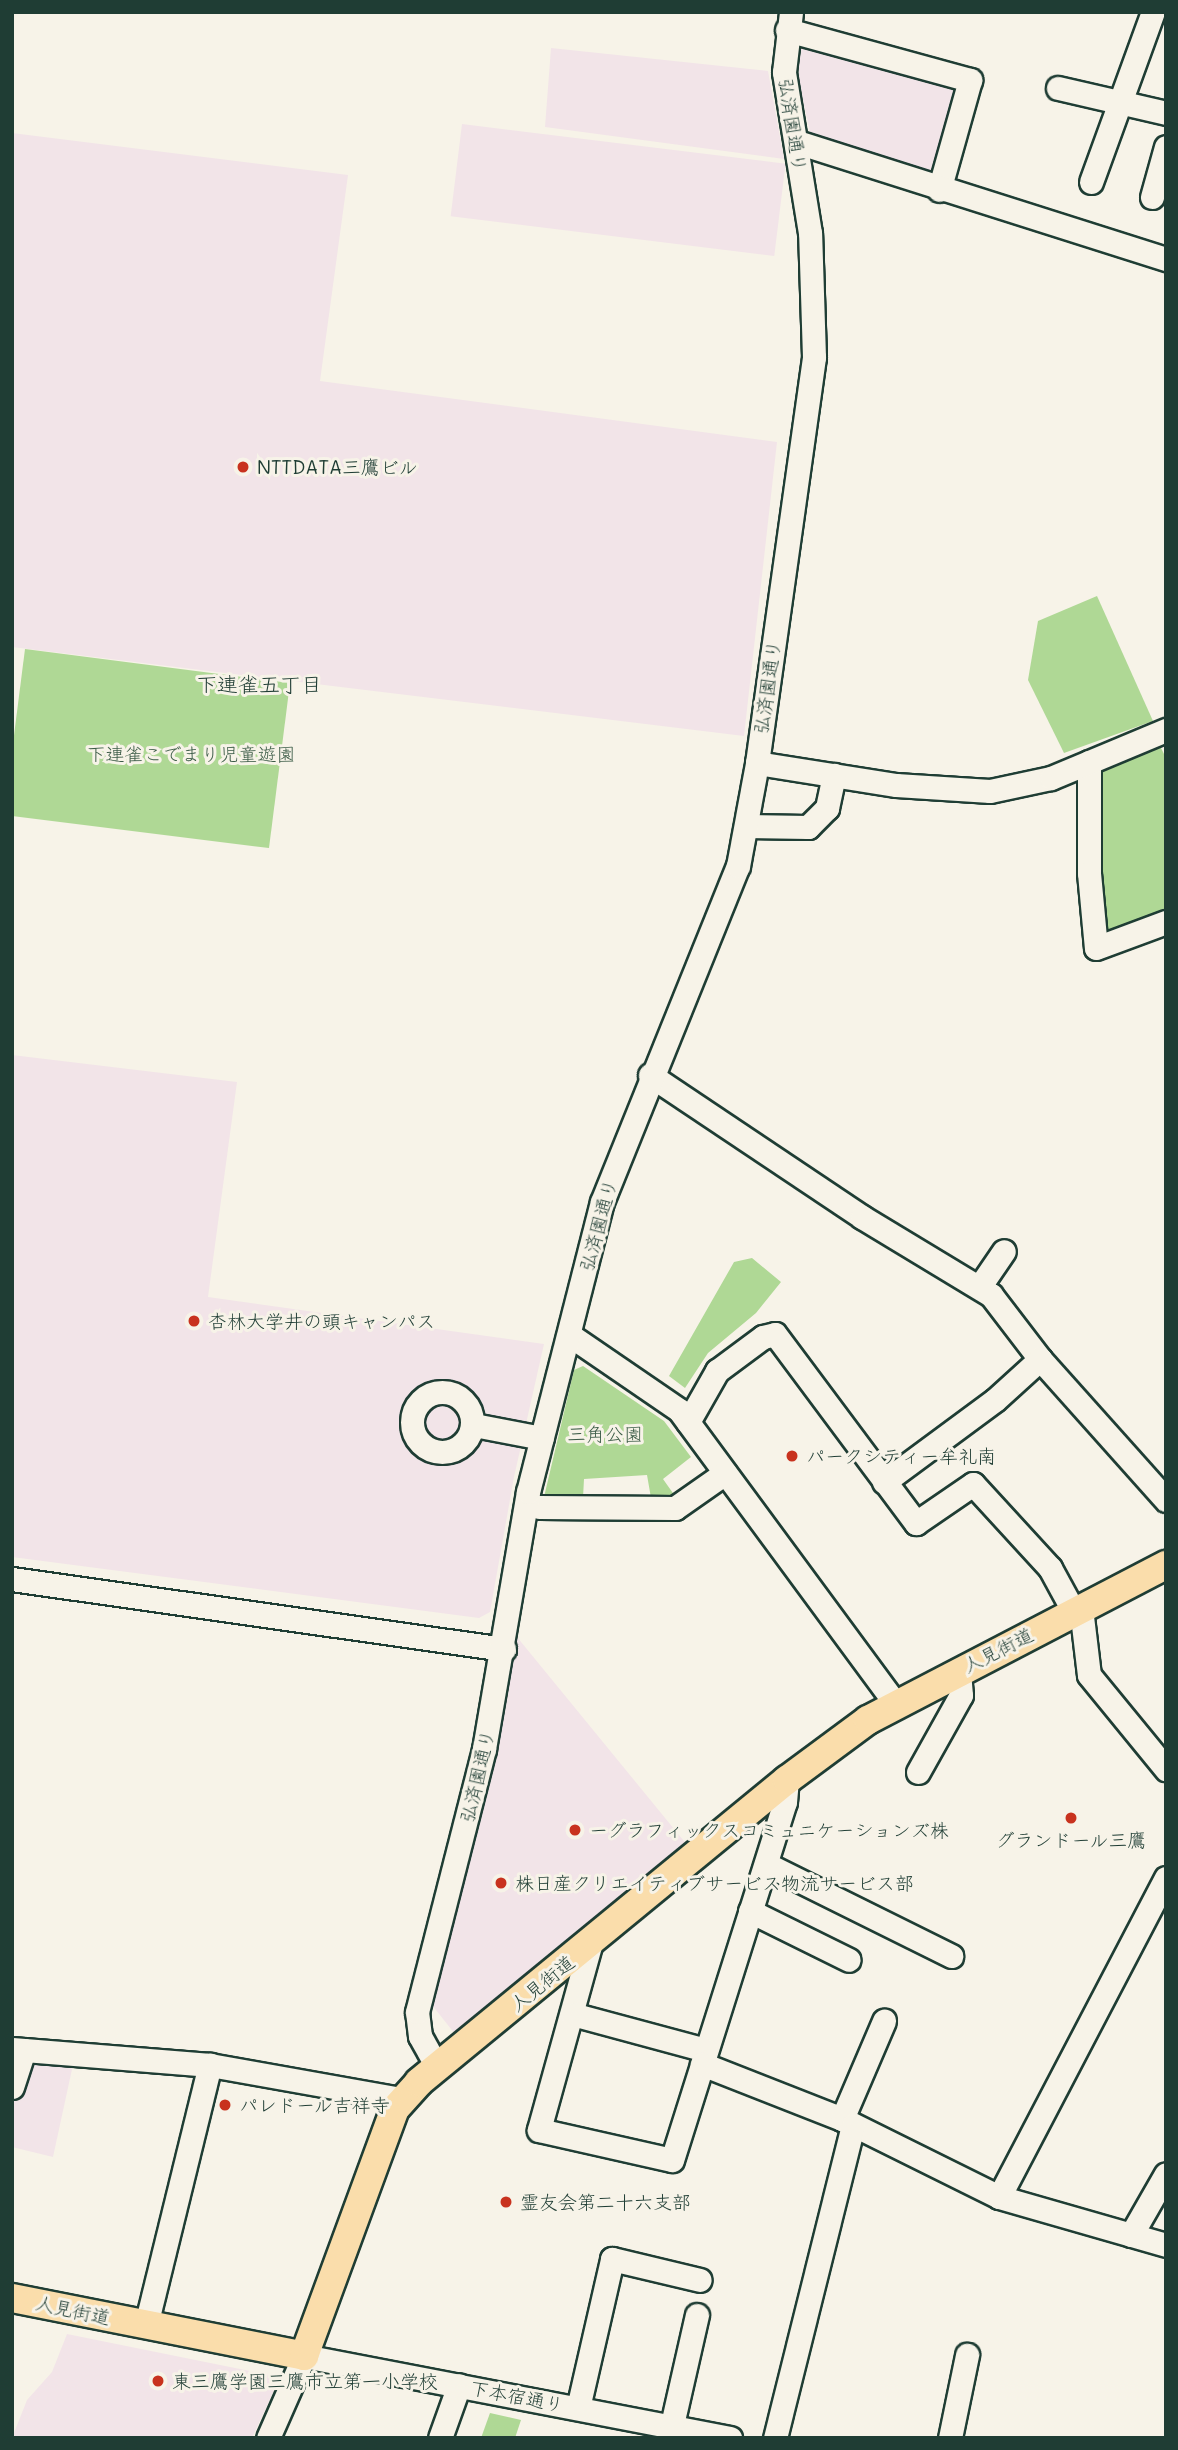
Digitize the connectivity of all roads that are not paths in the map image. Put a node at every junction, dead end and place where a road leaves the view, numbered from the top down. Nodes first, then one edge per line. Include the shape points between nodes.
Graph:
1 (1153, 12) edge
2 (789, 21) edge
3 (1058, 88) dead end
4 (1119, 103) junction
5 (1166, 113) edge
6 (797, 142) junction
7 (1166, 147) edge
8 (1091, 182) dead end
9 (939, 190) junction
10 (1152, 197) dead end
11 (1166, 259) edge
12 (1166, 730) edge
13 (1089, 762) junction
14 (757, 763) junction
15 (834, 775) junction
16 (746, 826) junction
17 (1166, 922) edge
18 (650, 1075) junction
19 (1004, 1251) dead end
20 (980, 1286) junction
21 (571, 1336) junction
22 (1040, 1359) junction
23 (688, 1422) junction
24 (474, 1425) dead end
25 (542, 1438) junction
26 (725, 1473) junction
27 (884, 1482) junction
28 (1166, 1500) edge
29 (539, 1507) dead end
30 (1166, 1565) edge
31 (12, 1579) edge
32 (1078, 1610) junction
33 (504, 1649) junction
34 (959, 1671) junction
35 (895, 1703) junction
36 (1166, 1769) edge
37 (918, 1772) dead end
38 (787, 1780) junction
39 (766, 1864) junction
40 (1166, 1878) edge
41 (750, 1911) junction
42 (591, 1942) junction
43 (951, 1956) dead end
44 (849, 1960) dead end
45 (572, 2014) junction
46 (884, 2021) dead end
47 (18, 2049) edge
48 (704, 2057) junction
49 (210, 2065) junction
50 (436, 2066) junction
51 (12, 2087) edge
52 (401, 2099) junction
53 (847, 2123) junction
54 (1166, 2174) edge
55 (999, 2197) junction
56 (1131, 2235) junction
57 (1166, 2245) edge
58 (700, 2280) dead end
59 (12, 2298) edge
60 (697, 2315) dead end
61 (146, 2325) junction
62 (304, 2356) junction
63 (967, 2356) dead end
64 (460, 2385) junction
65 (579, 2401) junction
66 (670, 2432) edge
67 (268, 2438) edge
68 (440, 2438) edge
69 (730, 2438) edge
70 (775, 2438) edge
71 (950, 2438) edge

1 - 4 street
2 - 6 street, 弘済園通り via 784,72
2 - 9 street via 970,80
3 - 4 street
4 - 5 street
4 - 8 street
6 - 9 street
6 - 14 street, 弘済園通り via 810,233 814,356
7 - 10 street
9 - 11 street
12 - 13 street
13 - 15 street via 1051,778 990,791 961,792
13 - 17 street via 1089,873 1096,948
14 - 15 street
14 - 16 street, 弘済園通り
15 - 16 street via 827,808 808,827
16 - 18 street, 弘済園通り via 729,890
18 - 20 street via 862,1217
18 - 21 street, 弘済園通り via 602,1202
19 - 20 street
20 - 22 street
21 - 23 street via 679,1410
21 - 25 street, 弘済園通り
22 - 27 street via 995,1400
22 - 28 street
23 - 26 street
23 - 27 street via 718,1371 775,1334
24 - 25 street
25 - 33 street, 弘済園通り via 528,1492
26 - 29 street via 675,1508
26 - 35 street
27 - 32 street via 916,1523 974,1484 1049,1568
30 - 32 main road, 人見街道
31 - 33 street
32 - 34 main road, 人見街道
32 - 36 street via 1089,1675
33 - 50 street, 弘済園通り via 466,1827 416,2012 421,2036
34 - 35 main road, 人見街道
34 - 37 street via 961,1695
35 - 38 main road, 人見街道
38 - 39 street
38 - 42 main road, 人見街道
39 - 41 street
39 - 43 street
40 - 55 street
41 - 44 street
41 - 48 street
42 - 45 street
42 - 50 main road, 人見街道
45 - 48 street
45 - 48 street via 538,2130 673,2160
46 - 53 street
47 - 49 street
47 - 51 street
48 - 53 street
49 - 52 street
49 - 61 street
50 - 52 main road, 人見街道
52 - 62 main road, 人見街道
53 - 55 street
53 - 70 street
54 - 56 street
55 - 56 street
56 - 57 street
58 - 65 street via 612,2259
59 - 61 main road, 人見街道
60 - 66 street
61 - 62 main road, 人見街道
62 - 64 street, 下本宿通り
62 - 67 street
63 - 71 street
64 - 65 street, 下本宿通り
64 - 68 street
65 - 66 street, 下本宿通り
66 - 69 street, 下本宿通り

